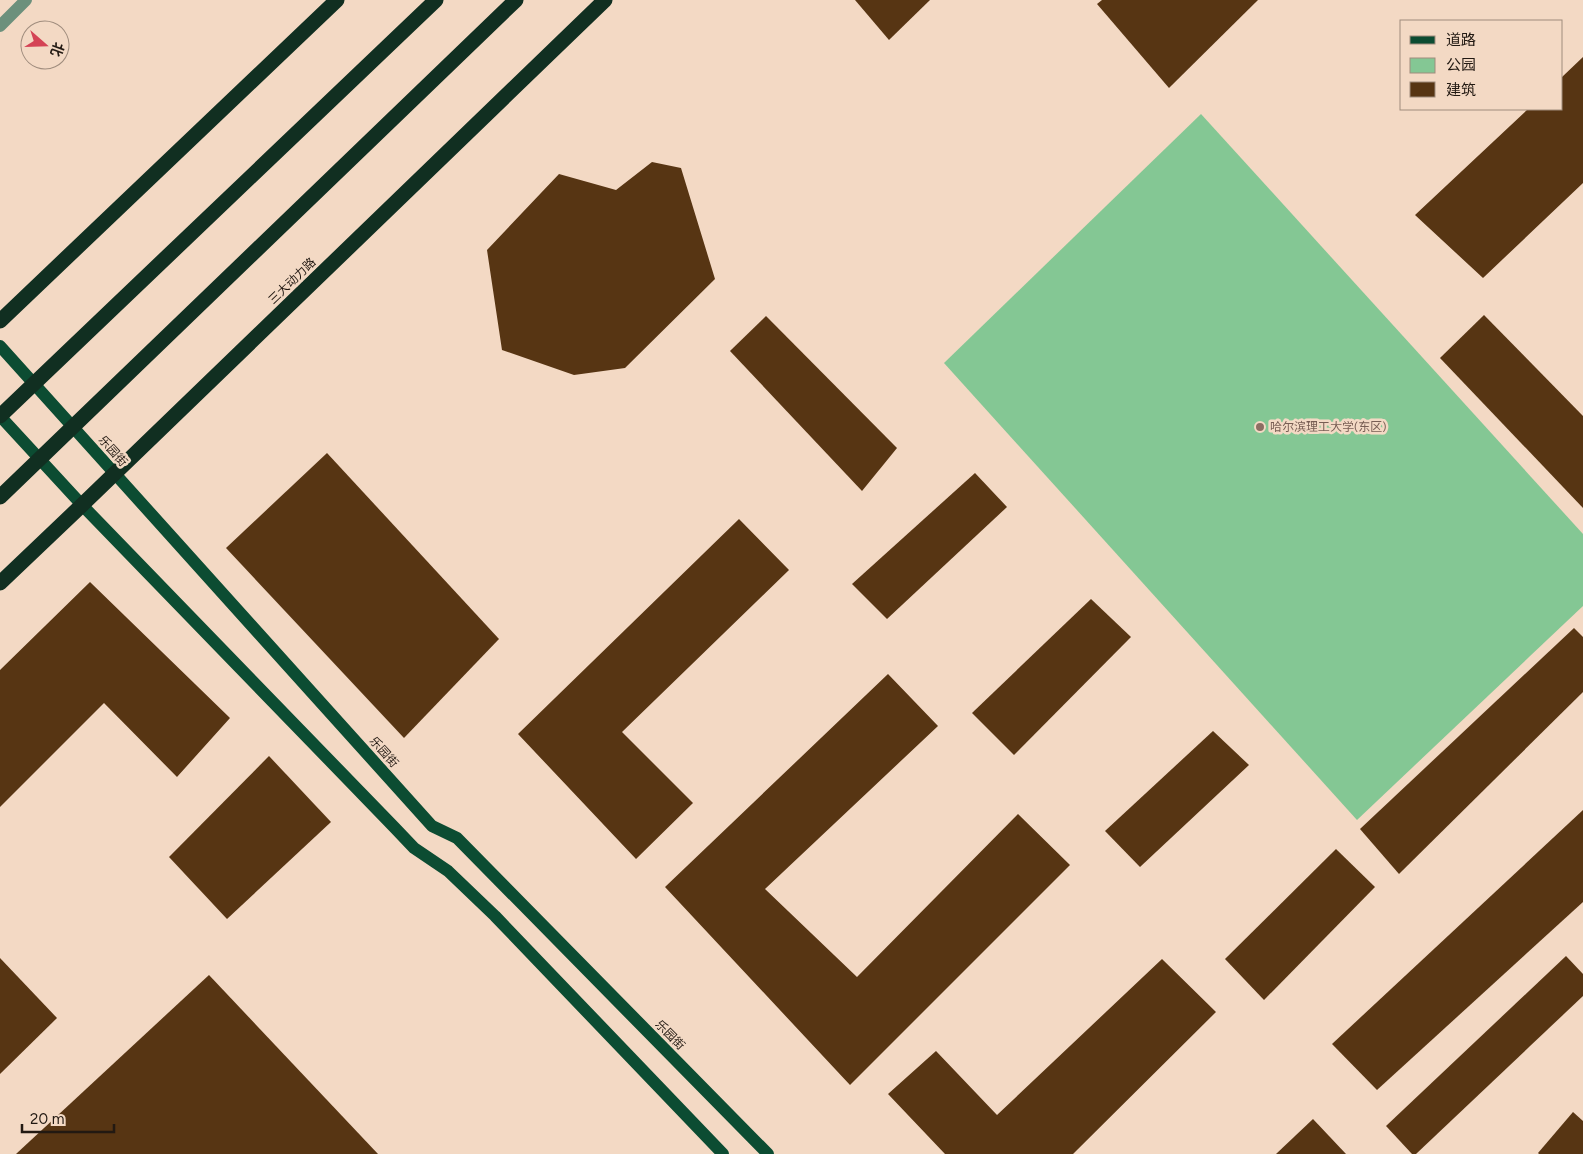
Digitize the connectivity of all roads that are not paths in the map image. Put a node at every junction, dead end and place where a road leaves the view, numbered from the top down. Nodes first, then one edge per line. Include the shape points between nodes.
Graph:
1 (26, 0) edge
2 (337, 0) edge
3 (436, 0) edge
4 (516, 0) edge
5 (604, 0) edge
6 (0, 26) edge
7 (0, 322) edge
8 (0, 346) edge
9 (0, 416) edge
10 (114, 474) junction
11 (0, 497) edge
12 (82, 506) junction
13 (0, 583) edge
14 (723, 1154) edge
15 (768, 1154) edge

1 - 6 street
2 - 7 highway
3 - 9 highway, bridge
4 - 11 highway, bridge
5 - 10 highway, 三大动力路
8 - 10 main road, 乐园街
9 - 12 main road
10 - 12 highway, 三大动力路
10 - 15 main road, 乐园街 via 432,826 457,838
12 - 13 highway, 三大动力路
12 - 14 main road via 414,848 448,871 495,916

